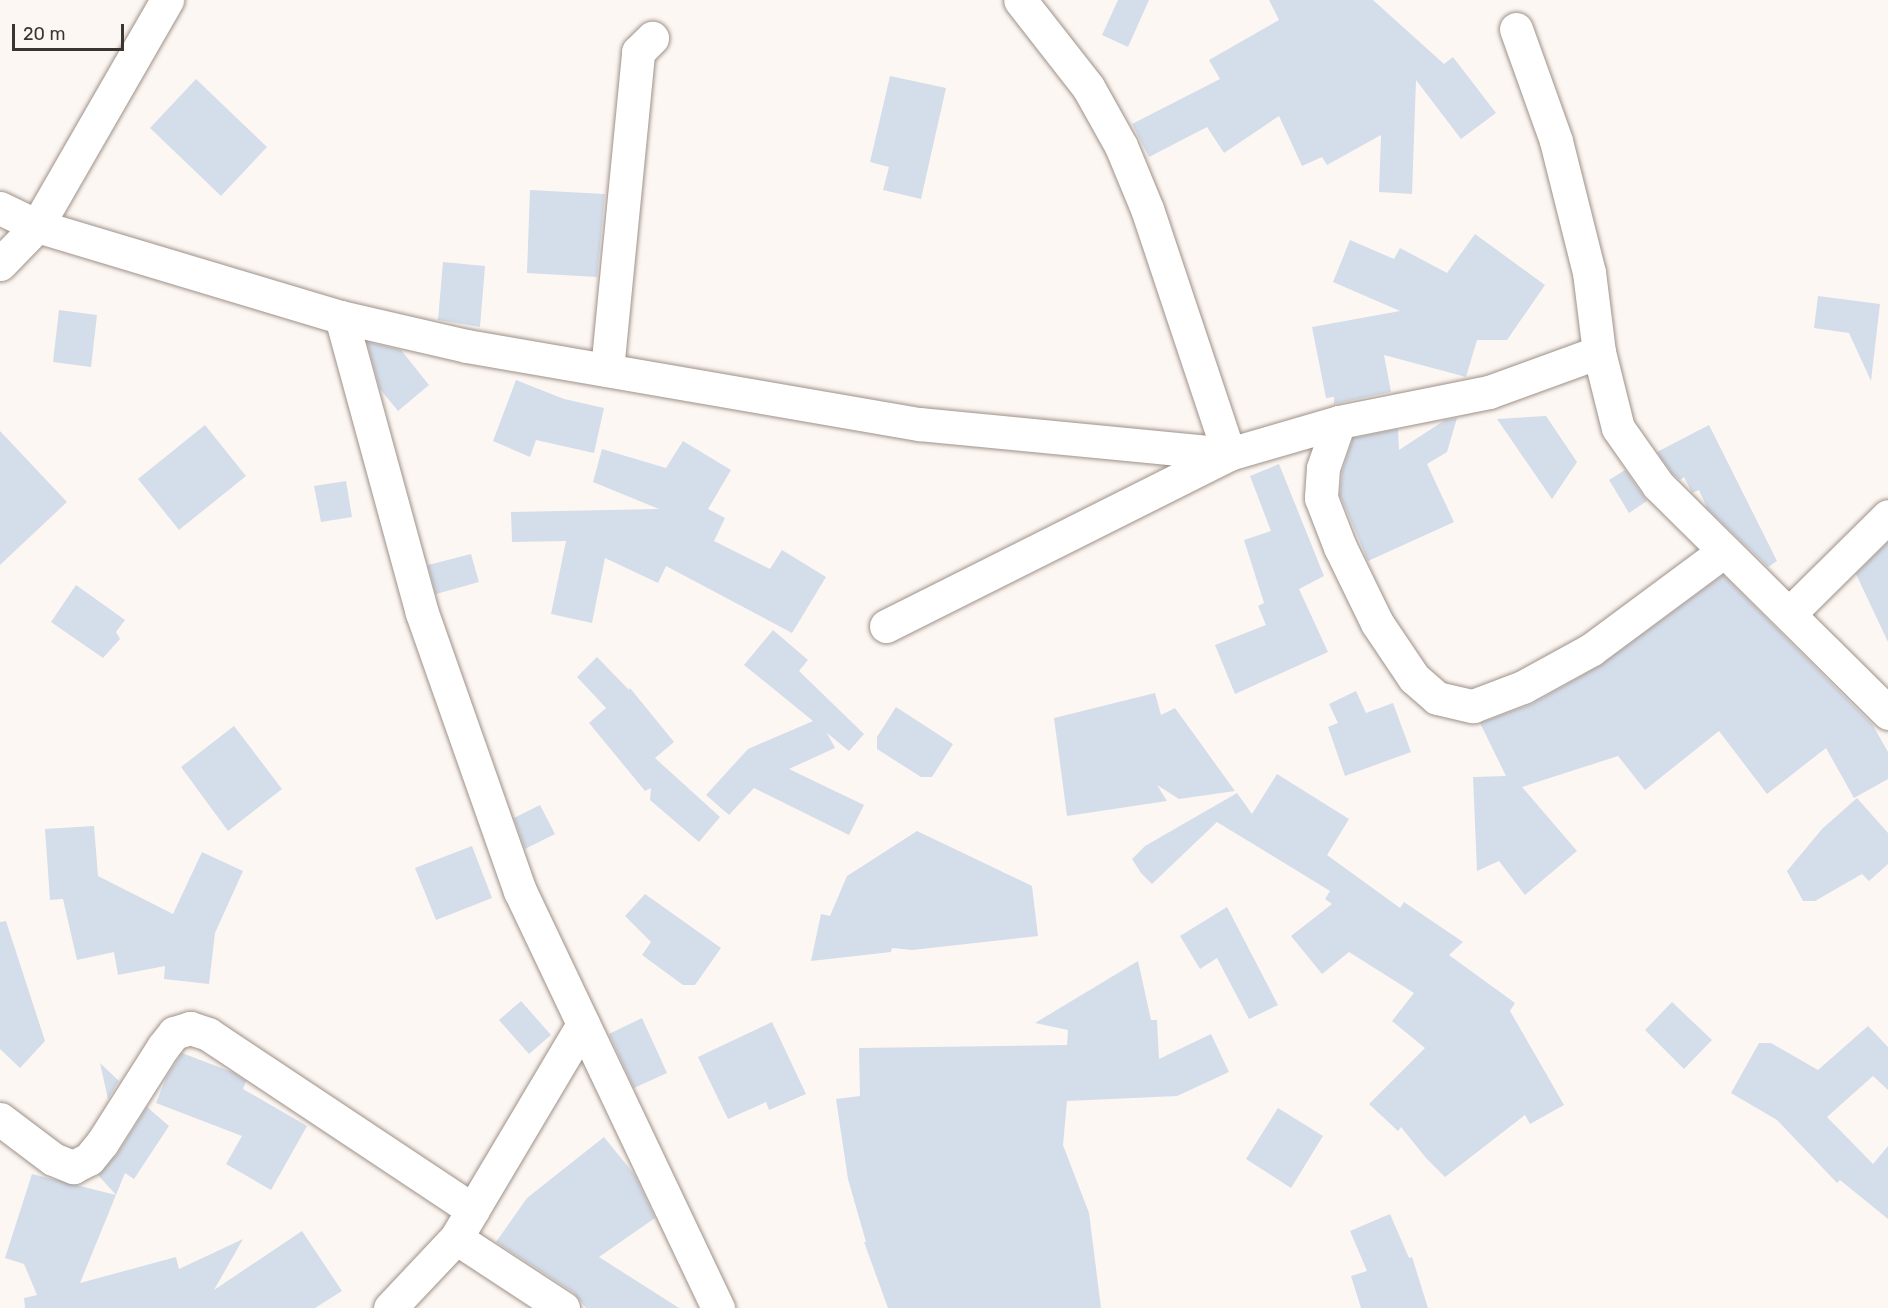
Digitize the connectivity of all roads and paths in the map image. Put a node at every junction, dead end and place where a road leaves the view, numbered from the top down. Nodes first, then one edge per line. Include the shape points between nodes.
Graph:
1 (167, 0) edge
2 (1020, 0) edge
3 (1516, 29) dead end
4 (652, 38) dead end
5 (0, 207) edge
6 (37, 226) junction
7 (0, 264) edge
8 (341, 317) junction
9 (1599, 352) junction
10 (607, 370) junction
11 (1340, 422) junction
12 (1229, 454) junction
13 (1888, 516) edge
14 (1724, 551) junction
15 (1789, 614) junction
16 (886, 626) dead end
17 (1888, 713) edge
18 (583, 1024) junction
19 (0, 1119) edge
20 (473, 1210) junction
21 (456, 1238) junction
22 (390, 1308) edge
23 (564, 1308) edge
24 (718, 1308) edge

1 - 6 street
2 - 12 street via 1088,87 1121,146 1147,209
3 - 9 street via 1556,141 1589,272
4 - 10 street via 638,52
5 - 6 street
6 - 7 street
6 - 8 street
8 - 10 street via 467,346
8 - 18 street via 422,613 520,891
9 - 11 street via 1489,392
9 - 14 street via 1618,428 1658,485
10 - 12 street via 919,424
11 - 12 street
11 - 14 street via 1323,468 1321,498 1377,623 1414,678 1437,698 1473,706 1523,687 1592,649
12 - 16 street
13 - 15 street
14 - 15 street
15 - 17 street
18 - 20 street
18 - 24 street
19 - 20 street via 52,1158 73,1167 89,1159 102,1143 174,1033 190,1028 208,1034
20 - 21 street
21 - 22 street
21 - 23 street

